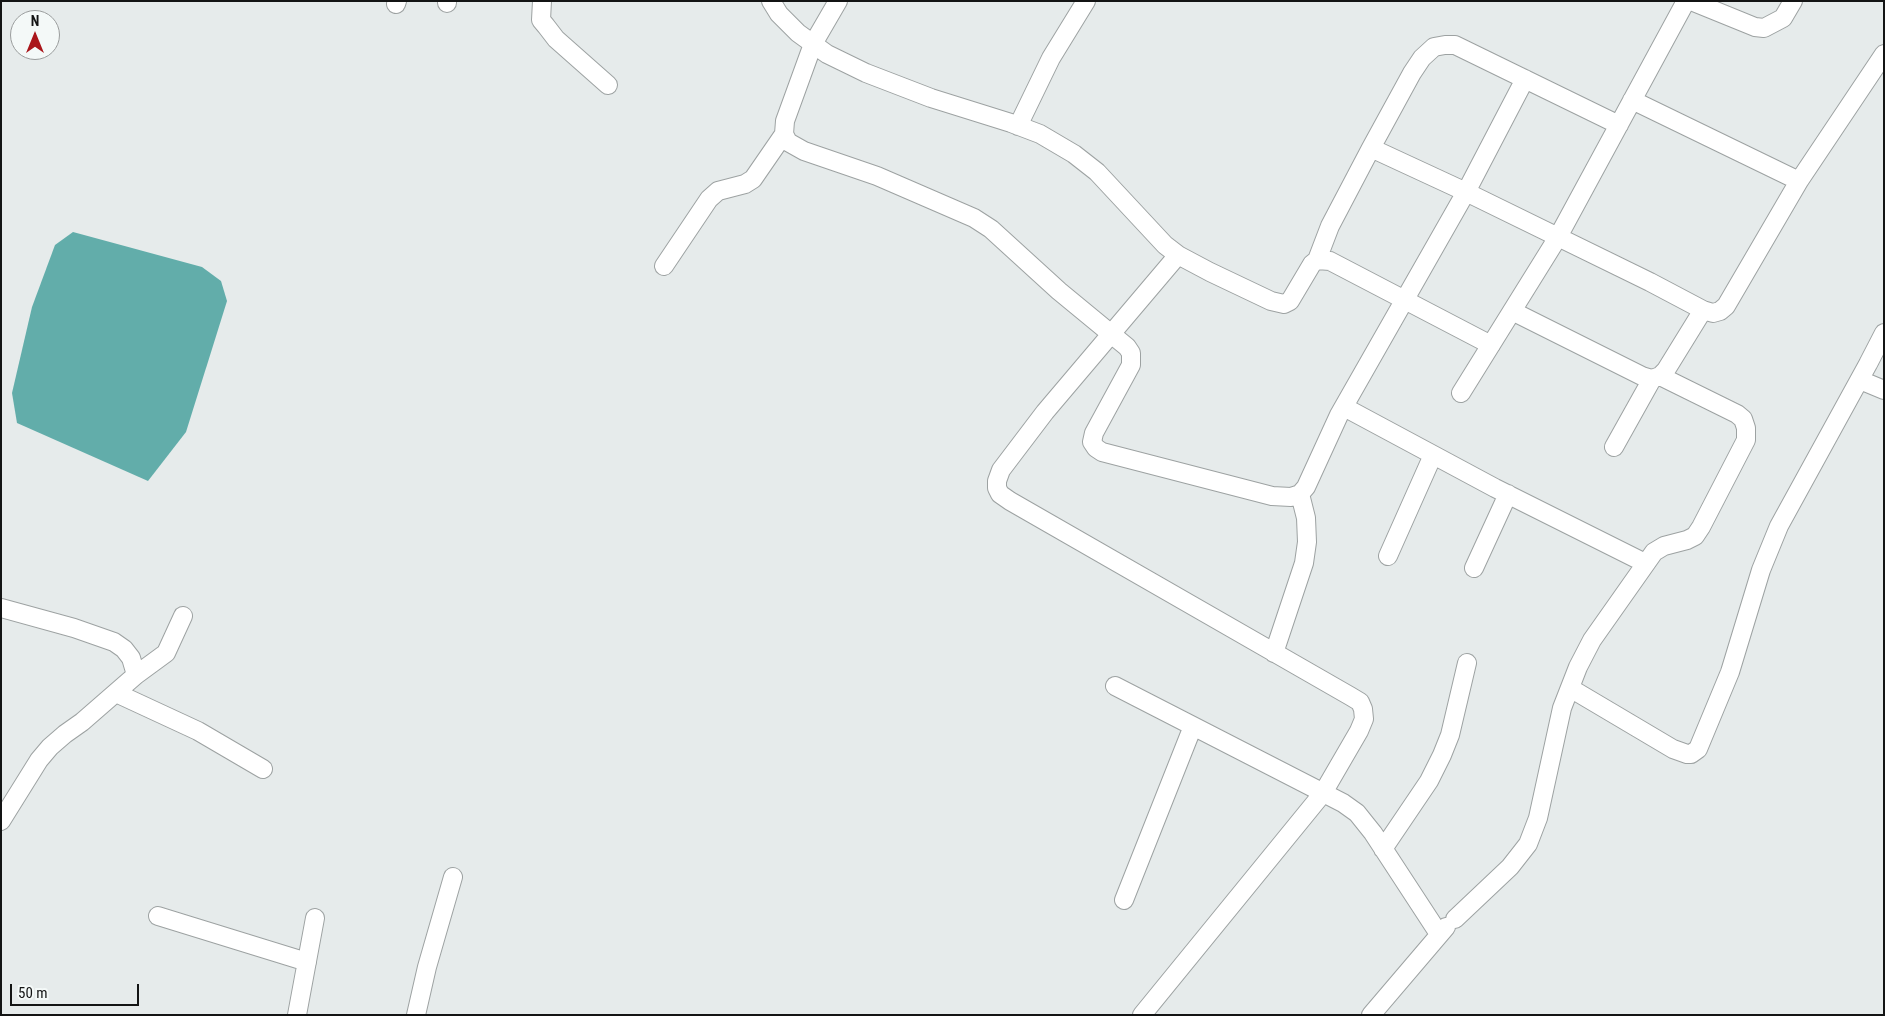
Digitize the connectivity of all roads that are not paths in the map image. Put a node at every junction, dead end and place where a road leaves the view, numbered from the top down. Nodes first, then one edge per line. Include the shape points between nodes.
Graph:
1 (542, 1) edge
2 (771, 1) edge
3 (838, 1) edge
4 (1086, 1) edge
5 (1686, 1) edge
6 (1692, 1) edge
7 (1793, 1) edge
8 (813, 44) junction
9 (1884, 54) edge
10 (1525, 79) junction
11 (608, 85) dead end
12 (1632, 100) junction
13 (1619, 124) junction
14 (1018, 126) junction
15 (784, 134) junction
16 (1371, 148) junction
17 (1799, 181) junction
18 (1466, 192) junction
19 (1558, 237) junction
20 (1178, 255) junction
21 (1317, 260) junction
22 (664, 266) dead end
23 (1404, 299) junction
24 (1702, 310) junction
25 (1512, 311) junction
26 (1111, 333) junction
27 (1884, 333) edge
28 (1491, 345) junction
29 (1656, 378) junction
30 (1860, 380) junction
31 (1884, 390) edge
32 (1461, 393) dead end
33 (1344, 407) junction
34 (1614, 447) dead end
35 (1433, 455) junction
36 (1300, 494) junction
37 (1508, 494) junction
38 (1388, 556) dead end
39 (1645, 563) junction
40 (1474, 568) dead end
41 (1, 608) edge
42 (183, 616) dead end
43 (1274, 652) junction
44 (1467, 663) dead end
45 (136, 675) junction
46 (1115, 686) dead end
47 (1570, 688) junction
48 (116, 693) junction
49 (1193, 726) junction
50 (262, 769) dead end
51 (1323, 793) junction
52 (1, 821) edge
53 (1383, 849) junction
54 (453, 877) dead end
55 (1124, 900) dead end
56 (158, 916) dead end
57 (315, 918) dead end
58 (1447, 926) junction
59 (307, 962) junction
60 (298, 1015) edge
61 (416, 1015) edge
62 (1142, 1015) edge
63 (1371, 1015) edge

1 - 11 street via 541,20 556,39
2 - 8 street via 779,14
3 - 8 street
4 - 14 street via 1051,58
5 - 12 street
6 - 7 street via 1755,28 1764,28 1783,18
8 - 14 street via 866,73
8 - 15 street via 785,121
9 - 17 street
10 - 13 street
10 - 16 street via 1455,45 1434,47 1412,73
10 - 18 street
12 - 13 street
12 - 17 street
13 - 19 street
14 - 20 street via 1040,134 1097,172 1151,232
15 - 22 street via 753,178 745,184 718,191 709,199
15 - 26 street via 788,142 804,151 878,176 974,218
16 - 18 street
16 - 21 street via 1330,226
17 - 24 street via 1726,306 1712,313
18 - 19 street
18 - 23 street
19 - 24 street
19 - 25 street
20 - 21 street via 1278,304 1290,301
20 - 26 street
21 - 23 street via 1330,261
23 - 28 street
23 - 33 street
24 - 29 street
25 - 28 street
25 - 29 street via 1642,376
26 - 36 street via 1127,347 1132,359 1094,433 1092,442 1096,448 1272,496
26 - 43 street via 1001,470 997,481 1000,494
27 - 30 street
28 - 32 street
29 - 34 street
29 - 39 street via 1737,414 1743,419 1746,440 1695,536 1664,546
30 - 31 street
30 - 47 street via 1760,570 1730,672 1698,749 1686,754 1673,749
33 - 35 street
33 - 36 street
35 - 37 street
35 - 38 street
36 - 43 street via 1307,542 1304,563
37 - 39 street
37 - 40 street
39 - 47 street via 1592,640
41 - 45 street via 114,642 131,658
42 - 45 street via 166,653
43 - 51 street via 1360,702 1363,709 1364,719 1359,731
44 - 53 street via 1442,755 1430,781
45 - 48 street
46 - 49 street
47 - 58 street via 1562,708 1538,818 1528,844 1510,867
48 - 50 street via 198,731
48 - 52 street via 50,747
49 - 51 street
49 - 55 street
51 - 53 street via 1358,813
51 - 62 street
53 - 58 street
54 - 61 street
56 - 59 street
57 - 59 street
58 - 63 street
59 - 60 street

